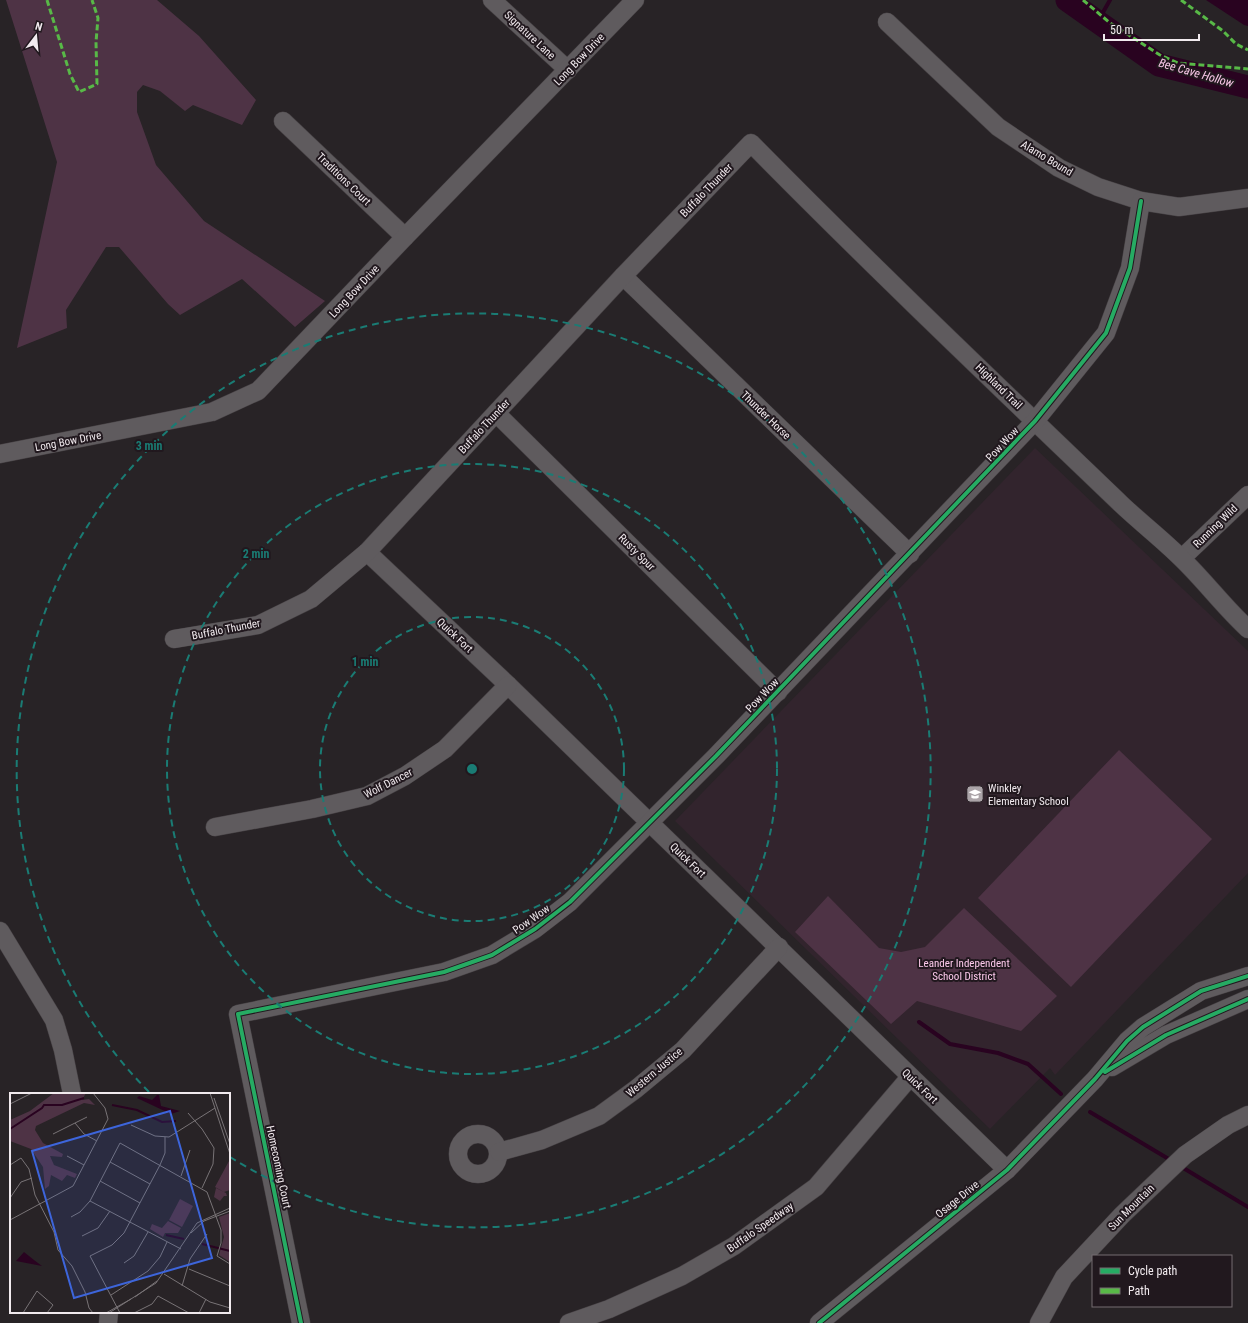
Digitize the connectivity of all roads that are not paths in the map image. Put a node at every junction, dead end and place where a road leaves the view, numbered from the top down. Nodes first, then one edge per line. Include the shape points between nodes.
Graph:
1 (492, 0) edge
2 (635, 0) edge
3 (887, 22) dead end
4 (568, 70) junction
5 (283, 122) dead end
6 (751, 143) joint
7 (1248, 198) edge
8 (1141, 201) junction
9 (405, 237) junction
10 (623, 276) junction
11 (496, 413) junction
12 (1035, 421) junction
13 (0, 454) edge
14 (1248, 494) edge
15 (367, 552) junction
16 (910, 554) junction
17 (1182, 558) junction
18 (1248, 629) edge
19 (174, 639) dead end
20 (508, 685) junction
21 (778, 692) junction
22 (650, 823) junction
23 (215, 827) dead end
24 (0, 931) edge
25 (779, 947) junction
26 (1248, 976) edge
27 (1248, 999) edge
28 (238, 1014) joint
29 (910, 1077) junction
30 (1095, 1079) junction
31 (72, 1093) edge
32 (1248, 1116) edge
33 (499, 1152) dead end
34 (1007, 1170) junction
35 (109, 1313) edge
36 (108, 1323) edge
37 (301, 1323) edge
38 (569, 1323) edge
39 (819, 1323) edge
40 (1039, 1323) edge

1 - 4 street, Signature Lane
2 - 4 street, Long Bow Drive
3 - 8 street, Alamo Bound via 998,127 1059,168 1098,187
4 - 9 street, Long Bow Drive
5 - 9 street, Traditions Court
6 - 10 street, Buffalo Thunder
6 - 12 street, Highland Trail
7 - 8 street, Alamo Bound via 1179,206
8 - 12 street, Pow Wow via 1130,268 1106,333
9 - 13 street, Long Bow Drive via 258,391 212,412
10 - 11 street, Buffalo Thunder
10 - 16 street, Thunder Horse
11 - 15 street, Buffalo Thunder
11 - 21 street, Rusty Spur
12 - 16 street, Pow Wow
12 - 17 street, Highland Trail via 1136,518
14 - 17 street, Running Wild
15 - 19 street, Buffalo Thunder via 311,599 258,625
15 - 20 street, Quick Fort
16 - 21 street, Pow Wow
17 - 18 street, Highland Trail
20 - 22 street, Quick Fort
20 - 23 street, Wolf Dancer via 445,749 405,776 367,796
21 - 22 street, Pow Wow
22 - 25 street, Quick Fort
22 - 28 street, Pow Wow via 570,902 536,929 492,955 444,972
24 - 31 street via 54,1020
25 - 29 street, Quick Fort
25 - 33 street, Western Justice via 683,1050 636,1089 599,1116 542,1140
26 - 30 street, Osage Drive via 1200,991 1160,1015 1127,1042
27 - 30 street, Osage Drive via 1166,1034
28 - 37 street, Homecoming Court
29 - 34 street, Quick Fort
29 - 38 street, Buffalo Speedway via 816,1187 734,1246 682,1276 609,1309
30 - 34 street, Osage Drive
32 - 40 street, Sun Mountain via 1228,1125 1185,1155 1170,1169 1064,1277
34 - 39 street, Osage Drive
35 - 36 street

